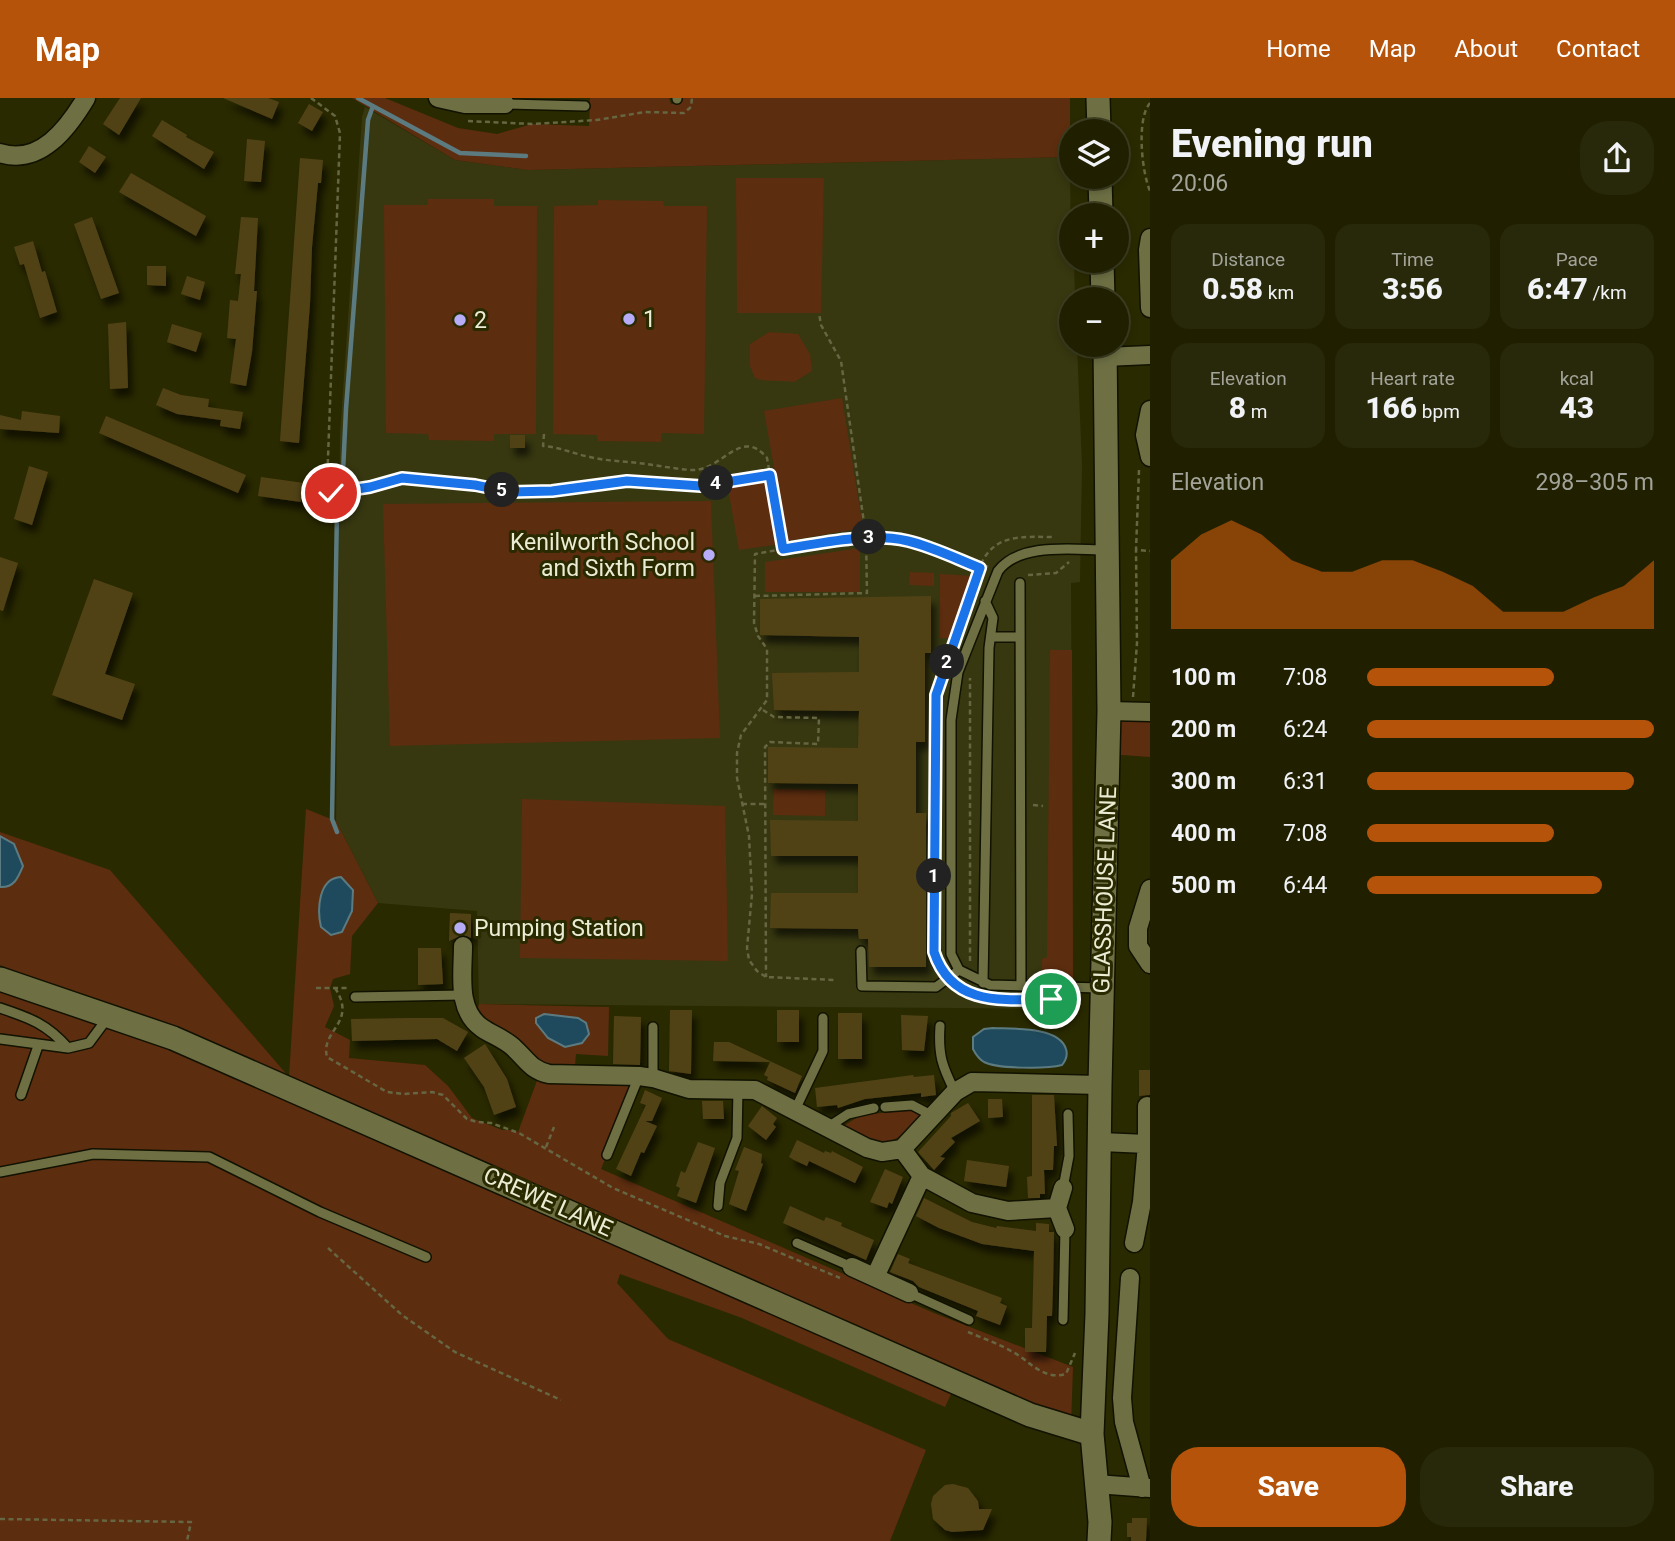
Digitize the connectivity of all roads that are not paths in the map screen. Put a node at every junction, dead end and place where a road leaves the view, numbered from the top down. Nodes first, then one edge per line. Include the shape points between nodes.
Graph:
1 (86, 98) edge
2 (1098, 98) edge
3 (447, 99) edge
4 (505, 104) joint
5 (585, 106) dead end
6 (1099, 119) edge
7 (0, 153) edge
8 (1150, 238) edge
9 (1150, 307) edge
10 (1129, 353) edge
11 (1150, 355) edge
12 (1105, 357) edge
13 (1150, 410) edge
14 (1145, 462) edge
15 (1107, 550) junction
16 (1020, 583) dead end
17 (985, 601) junction
18 (992, 636) junction
19 (1020, 637) junction
20 (1109, 711) junction
21 (1141, 713) edge
22 (1150, 889) edge
23 (463, 946) dead end
24 (861, 951) dead end
25 (1150, 964) edge
26 (960, 970) junction
27 (0, 979) edge
28 (983, 983) junction
29 (1021, 986) junction
30 (1091, 988) junction
31 (462, 995) junction
32 (355, 996) dead end
33 (0, 1008) edge
34 (110, 1015) junction
35 (823, 1018) dead end
36 (940, 1026) dead end
37 (653, 1027) dead end
38 (0, 1039) edge
39 (38, 1046) junction
40 (68, 1048) junction
41 (646, 1077) junction
42 (1100, 1086) junction
43 (738, 1089) junction
44 (955, 1092) junction
45 (21, 1095) dead end
46 (1147, 1106) dead end
47 (885, 1107) dead end
48 (874, 1108) dead end
49 (795, 1110) junction
50 (1068, 1114) dead end
51 (933, 1116) junction
52 (827, 1128) junction
53 (1101, 1142) junction
54 (1147, 1144) junction
55 (902, 1149) junction
56 (607, 1155) dead end
57 (0, 1172) edge
58 (922, 1176) junction
59 (1063, 1188) joint
60 (718, 1206) dead end
61 (1056, 1208) junction
62 (1065, 1229) joint
63 (797, 1243) dead end
64 (1134, 1243) dead end
65 (426, 1257) dead end
66 (850, 1274) joint
67 (875, 1277) junction
68 (1130, 1278) dead end
69 (909, 1293) joint
70 (969, 1320) dead end
71 (1063, 1320) dead end
72 (1091, 1434) junction
73 (1096, 1483) junction
74 (1146, 1488) edge
75 (1099, 1541) edge

1 - 7 street via 52,142 20,157
2 - 6 street
3 - 4 street
4 - 5 lane
8 - 9 street
10 - 11 street
12 - 15 street, GLASSHOUSE LANE
13 - 14 street
15 - 17 lane via 1017,555 998,571
15 - 20 street, GLASSHOUSE LANE
16 - 19 lane
17 - 18 lane via 993,613
17 - 26 lane via 958,672 951,720 951,954
18 - 19 lane
18 - 28 lane
19 - 29 lane
20 - 21 street
20 - 30 street, GLASSHOUSE LANE
22 - 25 street via 1138,928 1138,946
23 - 31 street
24 - 26 lane via 862,986 936,987
26 - 28 lane
27 - 34 street, CREWE LANE
28 - 29 lane
29 - 30 lane
30 - 42 street, GLASSHOUSE LANE via 1101,1013
31 - 32 lane
31 - 41 street via 480,1027 514,1048 534,1069 549,1074
33 - 40 lane via 38,1021
34 - 40 lane via 89,1043
34 - 72 street, CREWE LANE via 199,1049 1030,1415
35 - 49 lane via 823,1051
36 - 44 lane via 938,1049
37 - 41 lane
38 - 39 lane
39 - 40 lane
39 - 45 lane
41 - 43 street via 689,1089
41 - 56 lane
42 - 44 street via 972,1082
42 - 53 street, GLASSHOUSE LANE
43 - 49 street via 755,1090
43 - 60 lane via 737,1138 720,1184
44 - 51 street
46 - 54 street
47 - 51 lane via 912,1105
48 - 52 lane via 848,1114
49 - 52 street
50 - 59 lane via 1069,1156
51 - 55 street
52 - 55 street via 881,1152
53 - 54 street
53 - 72 street, GLASSHOUSE LANE
54 - 64 street
55 - 58 street
57 - 65 lane via 93,1154 209,1157
58 - 61 street via 972,1203 1008,1211
58 - 67 street
59 - 61 street
61 - 62 street
62 - 71 lane
63 - 66 lane
66 - 67 street
67 - 69 street
68 - 74 street via 1122,1398 1124,1422
69 - 70 lane
72 - 73 street, GLASSHOUSE LANE
73 - 74 street
73 - 75 street, GLASSHOUSE LANE

